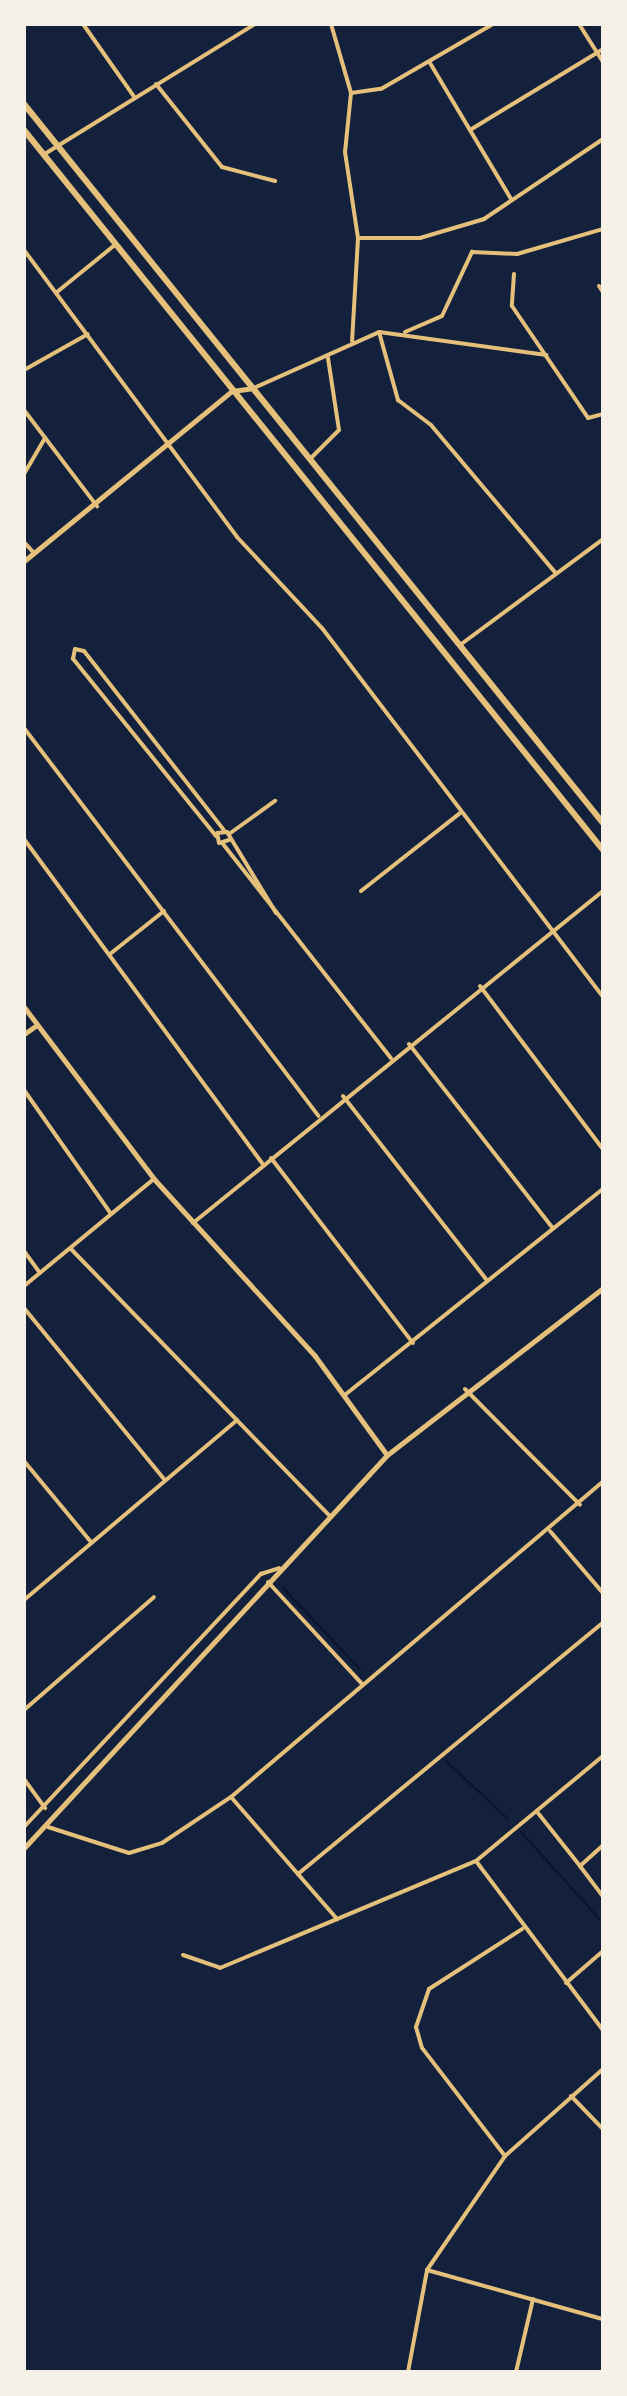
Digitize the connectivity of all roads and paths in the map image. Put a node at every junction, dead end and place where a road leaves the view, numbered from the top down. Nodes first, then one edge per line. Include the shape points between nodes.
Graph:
1 (83, 24) edge
2 (255, 24) edge
3 (331, 24) edge
4 (493, 24) edge
5 (579, 24) edge
6 (603, 49) edge
7 (597, 53) junction
8 (603, 62) edge
9 (430, 63) junction
10 (156, 84) junction
11 (351, 93) junction
12 (135, 98) junction
13 (24, 104) edge
14 (24, 130) edge
15 (470, 130) junction
16 (603, 139) edge
17 (32, 140) junction
18 (24, 146) edge
19 (57, 147) junction
20 (43, 155) junction
21 (275, 181) dead end
22 (511, 199) junction
23 (603, 229) edge
24 (358, 238) junction
25 (116, 244) junction
26 (24, 250) edge
27 (514, 274) dead end
28 (599, 286) dead end
29 (57, 292) junction
30 (603, 292) edge
31 (379, 332) junction
32 (402, 333) junction
33 (88, 334) junction
34 (352, 341) junction
35 (546, 355) junction
36 (328, 358) junction
37 (24, 370) edge
38 (254, 388) junction
39 (232, 391) junction
40 (24, 410) edge
41 (603, 414) edge
42 (45, 438) junction
43 (168, 444) junction
44 (310, 459) junction
45 (24, 474) edge
46 (97, 506) junction
47 (603, 539) edge
48 (24, 542) edge
49 (34, 553) junction
50 (24, 561) edge
51 (555, 572) junction
52 (460, 645) junction
53 (24, 728) edge
54 (275, 801) dead end
55 (460, 813) junction
56 (603, 823) edge
57 (224, 830) junction
58 (216, 836) junction
59 (229, 837) junction
60 (24, 839) edge
61 (223, 844) junction
62 (603, 850) edge
63 (361, 891) dead end
64 (603, 891) edge
65 (164, 911) junction
66 (276, 913) junction
67 (553, 929) junction
68 (110, 954) junction
69 (480, 986) junction
70 (603, 997) edge
71 (24, 1007) edge
72 (37, 1025) junction
73 (24, 1034) edge
74 (409, 1044) junction
75 (391, 1058) junction
76 (24, 1090) edge
77 (343, 1096) junction
78 (318, 1116) junction
79 (603, 1149) edge
80 (270, 1157) junction
81 (262, 1163) junction
82 (154, 1179) junction
83 (603, 1189) edge
84 (111, 1214) junction
85 (193, 1223) junction
86 (553, 1228) junction
87 (71, 1249) junction
88 (24, 1251) edge
89 (40, 1273) junction
90 (487, 1281) junction
91 (24, 1286) edge
92 (603, 1288) edge
93 (24, 1308) edge
94 (413, 1343) junction
95 (465, 1389) junction
96 (346, 1394) junction
97 (237, 1420) junction
98 (387, 1455) junction
99 (24, 1461) edge
100 (164, 1479) junction
101 (603, 1482) edge
102 (580, 1505) junction
103 (329, 1515) junction
104 (550, 1531) junction
105 (91, 1542) junction
106 (279, 1568) junction
107 (268, 1582) junction
108 (603, 1593) edge
109 (154, 1597) dead end
110 (24, 1600) edge
111 (603, 1623) edge
112 (363, 1685) junction
113 (24, 1710) edge
114 (603, 1756) edge
115 (24, 1779) edge
116 (231, 1797) junction
117 (45, 1808) junction
118 (538, 1813) junction
119 (24, 1827) edge
120 (48, 1827) junction
121 (603, 1845) edge
122 (24, 1848) edge
123 (476, 1861) junction
124 (580, 1866) junction
125 (298, 1874) junction
126 (603, 1896) edge
127 (337, 1919) junction
128 (522, 1929) junction
129 (603, 1951) edge
130 (183, 1955) dead end
131 (566, 1983) junction
132 (603, 2030) edge
133 (603, 2069) edge
134 (571, 2096) junction
135 (603, 2129) edge
136 (505, 2156) junction
137 (427, 2270) junction
138 (533, 2299) junction
139 (603, 2319) edge
140 (408, 2372) edge
141 (516, 2372) edge

1 - 12 street
2 - 10 street
3 - 11 street
4 - 9 street
5 - 7 street
6 - 7 street
7 - 8 street
7 - 15 street
9 - 11 street via 381,89
9 - 15 street
10 - 12 street
10 - 21 street via 222,167
11 - 24 street via 345,152
12 - 19 street
13 - 19 main road
14 - 17 main road
15 - 22 street
16 - 22 street
17 - 18 street
17 - 20 main road
19 - 20 street
19 - 38 main road
20 - 25 main road
22 - 24 street via 484,219 437,235
23 - 32 street via 517,254 472,252 442,316
24 - 34 street
25 - 29 street
25 - 39 main road
26 - 29 street
27 - 35 street via 512,306
28 - 30 street
29 - 33 street
31 - 32 street
31 - 34 street
31 - 51 street via 398,400 431,425
32 - 35 street
33 - 37 street
33 - 43 street
34 - 36 street
35 - 41 street via 588,418
36 - 38 street
36 - 44 street via 338,435
38 - 39 street
38 - 44 main road
39 - 43 street
39 - 62 main road
40 - 42 street
42 - 45 street
42 - 46 street
43 - 46 street
43 - 55 street via 258,564 322,628
44 - 52 main road
46 - 49 street
47 - 51 street
48 - 49 street
49 - 50 street
51 - 52 street
52 - 56 main road
53 - 65 street
54 - 59 street
55 - 63 street
55 - 67 street
57 - 58 street
57 - 58 street via 84,651 71,652
57 - 59 street
58 - 61 street
59 - 61 street
59 - 66 street
60 - 68 street
61 - 66 street
64 - 67 street
65 - 68 street
65 - 78 street
66 - 75 street
67 - 69 street
67 - 70 street
68 - 81 street
69 - 74 street
69 - 79 street
71 - 72 street
72 - 73 street
72 - 82 street
74 - 75 street
74 - 86 street
75 - 77 street
76 - 84 street
77 - 78 street
77 - 90 street
78 - 80 street
80 - 81 street
80 - 94 street
81 - 85 street
82 - 84 street
82 - 85 street
83 - 86 street
84 - 87 street
85 - 96 street
86 - 90 street
87 - 89 street
87 - 97 street
88 - 89 street
89 - 91 street
90 - 94 street
92 - 95 street
93 - 100 street
94 - 96 street
95 - 98 street
95 - 102 street
96 - 98 street
97 - 100 street
97 - 103 street
98 - 103 street
99 - 105 street
100 - 105 street
101 - 102 street
102 - 104 street
103 - 106 street
104 - 108 street
104 - 112 street
105 - 110 street
106 - 107 street
106 - 117 street via 261,1574
107 - 112 street
107 - 120 street
109 - 113 street
111 - 125 street
112 - 116 street
114 - 118 street
115 - 117 street
116 - 120 street via 143,1852 110,1850
116 - 125 street
117 - 119 street
118 - 123 street
118 - 124 street
120 - 122 street
121 - 124 street
123 - 127 street
123 - 128 street
124 - 126 street
125 - 127 street
127 - 130 street via 220,1968
128 - 131 street
128 - 136 street via 429,1989 416,2027 422,2048
129 - 131 street
131 - 132 street
133 - 134 street
134 - 135 street
134 - 136 street
136 - 137 street
137 - 138 street
137 - 140 street
138 - 139 street
138 - 141 street

